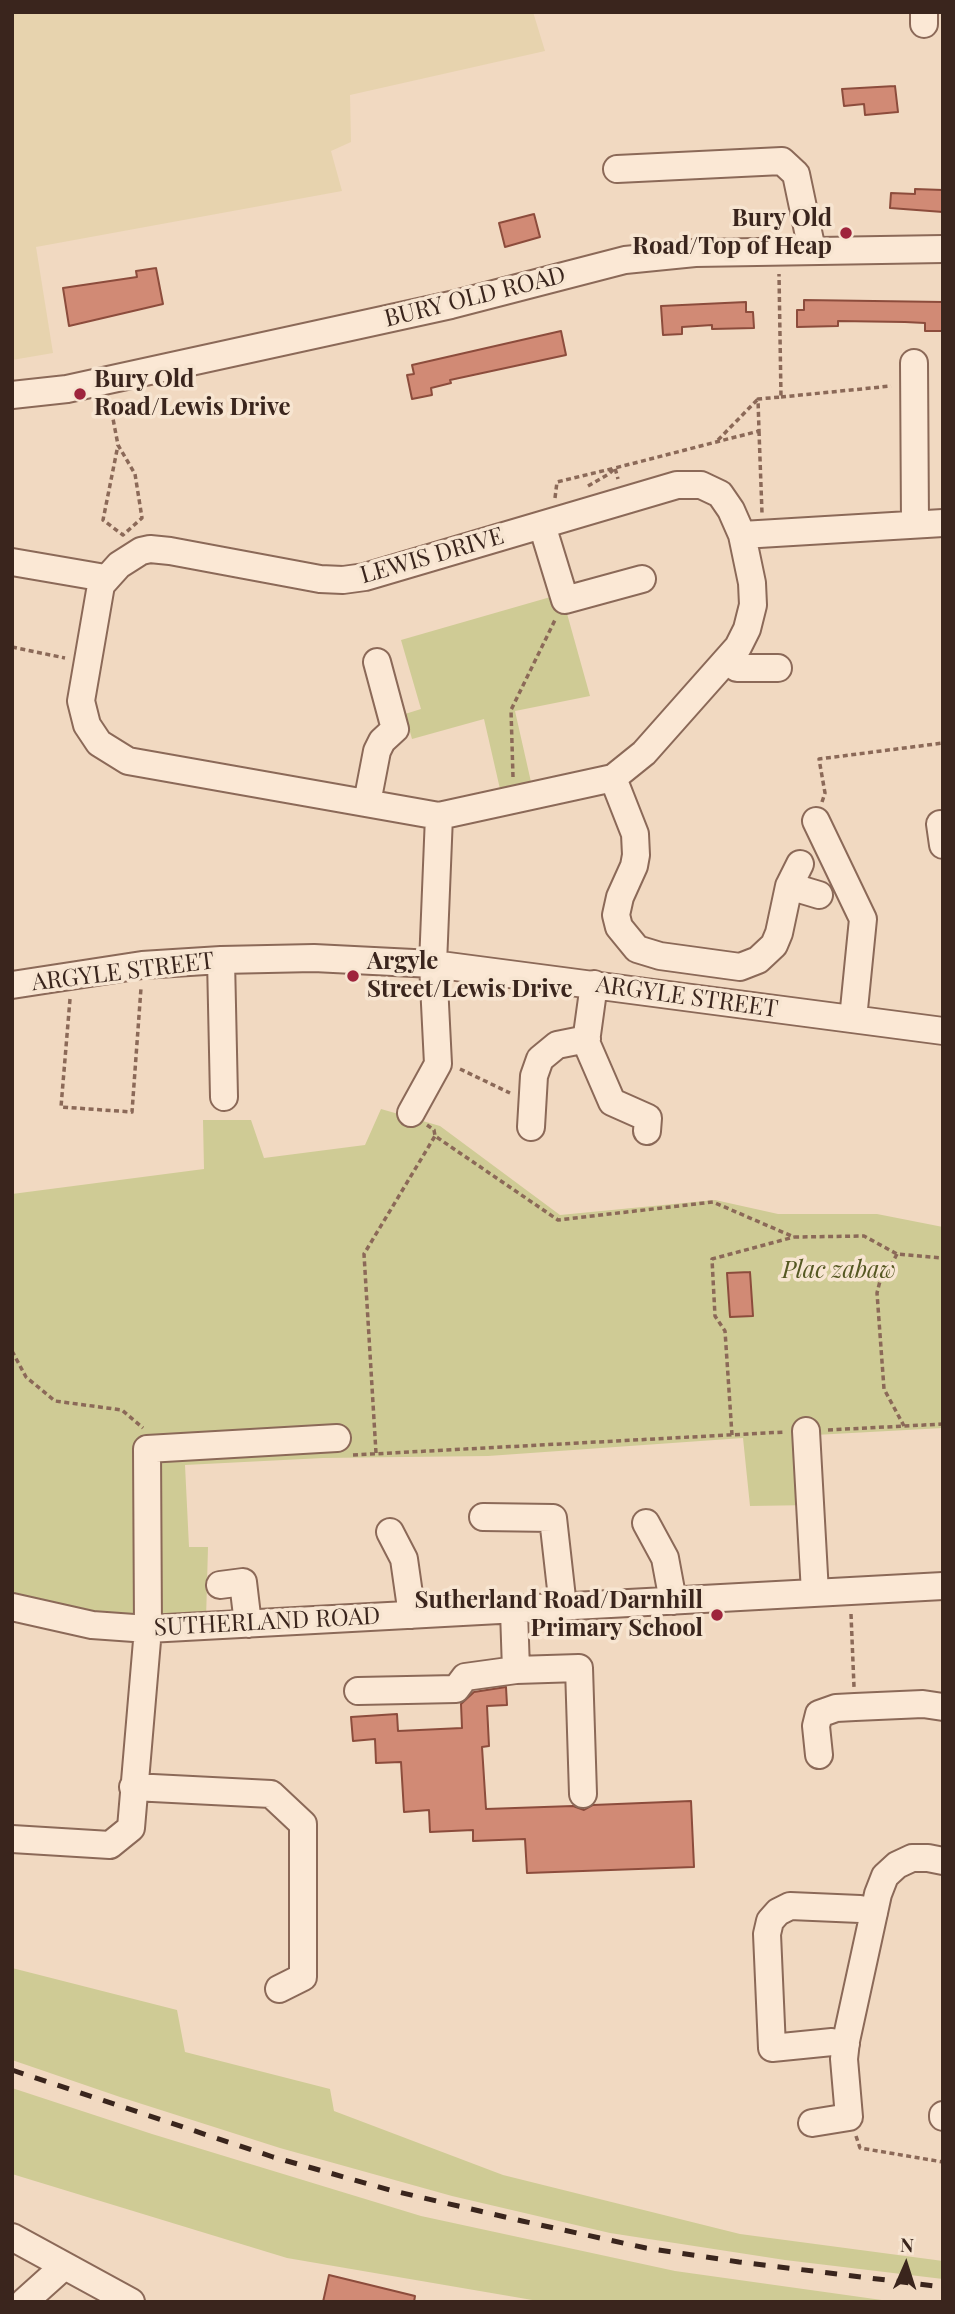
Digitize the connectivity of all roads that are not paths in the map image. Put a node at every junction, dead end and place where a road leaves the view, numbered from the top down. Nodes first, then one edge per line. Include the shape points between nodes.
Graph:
1 (617, 169) dead end
2 (943, 249) edge
3 (812, 250) junction
4 (914, 373) road end
5 (12, 396) edge
6 (943, 523) edge
7 (915, 524) junction
8 (541, 525) junction
9 (752, 534) junction
10 (12, 562) edge
11 (105, 578) junction
12 (642, 579) dead end
13 (727, 660) junction
14 (377, 662) dead end
15 (778, 668) dead end
16 (613, 779) junction
17 (366, 803) junction
18 (439, 816) junction
19 (816, 821) road end
20 (818, 895) dead end
21 (221, 960) junction
22 (433, 964) junction
23 (594, 984) junction
24 (12, 985) edge
25 (853, 1019) junction
26 (943, 1031) edge
27 (587, 1039) junction
28 (224, 1097) dead end
29 (411, 1113) road end
30 (532, 1116) road end
31 (647, 1131) dead end
32 (806, 1431) road end
33 (337, 1438) road end
34 (482, 1517) dead end
35 (646, 1524) dead end
36 (390, 1532) dead end
37 (220, 1585) dead end
38 (943, 1586) edge
39 (815, 1593) junction
40 (673, 1601) junction
41 (12, 1607) edge
42 (563, 1607) junction
43 (514, 1611) junction
44 (412, 1615) junction
45 (248, 1624) junction
46 (148, 1629) junction
47 (516, 1670) junction
48 (358, 1691) dead end
49 (943, 1707) edge
50 (819, 1755) dead end
51 (133, 1787) junction
52 (583, 1794) dead end
53 (12, 1839) edge
54 (943, 1861) edge
55 (874, 1913) junction
56 (279, 1989) dead end
57 (846, 2045) junction
58 (812, 2123) dead end
59 (12, 2237) edge
60 (64, 2267) junction
61 (24, 2302) edge
62 (131, 2302) edge

1 - 3 street via 782,162 796,174
2 - 3 street, BURY OLD ROAD
3 - 5 street, BURY OLD ROAD via 625,260 451,306 67,389
4 - 7 street
6 - 7 street
7 - 9 street
8 - 9 street, LEWIS DRIVE via 677,485 701,485 720,494
8 - 11 street, LEWIS DRIVE via 343,580 128,545
8 - 12 street via 565,600
9 - 13 street, LEWIS DRIVE via 753,605 747,629
10 - 11 street
11 - 17 street, LEWIS DRIVE via 81,701 87,725 99,743 128,761
13 - 15 street via 737,668
13 - 16 street, LEWIS DRIVE via 644,753
14 - 17 street via 395,729 377,751
16 - 18 street, LEWIS DRIVE
16 - 20 street via 635,834 636,855 617,915 619,927 637,949 740,967 758,960 774,945 795,875
17 - 18 street, LEWIS DRIVE
18 - 22 street
19 - 25 street via 863,919
21 - 22 street, ARGYLE STREET via 314,958
21 - 24 street, ARGYLE STREET via 142,965
21 - 28 street
22 - 23 street, ARGYLE STREET
22 - 29 street via 438,1064
23 - 25 street, ARGYLE STREET
23 - 27 street
25 - 26 street, ARGYLE STREET
27 - 30 street via 556,1045 540,1059 534,1076
27 - 31 street via 612,1102 648,1118
32 - 39 street
33 - 46 street via 148,1449
34 - 42 street via 553,1518
35 - 40 street via 665,1558
36 - 44 street via 404,1559
37 - 45 street via 243,1582
38 - 39 street, SUTHERLAND ROAD
39 - 40 street, SUTHERLAND ROAD
40 - 42 street, SUTHERLAND ROAD
41 - 46 street, SUTHERLAND ROAD via 92,1625
42 - 43 street, SUTHERLAND ROAD
43 - 44 street, SUTHERLAND ROAD
43 - 47 street
44 - 45 street, SUTHERLAND ROAD
45 - 46 street, SUTHERLAND ROAD
46 - 51 street
47 - 48 street via 465,1677 456,1689
47 - 52 street via 579,1668
49 - 50 street via 855,1707 819,1714
51 - 53 street via 131,1828 110,1845
51 - 56 street via 271,1794 303,1824 303,1977
54 - 55 street via 912,1858 897,1865 885,1876
55 - 57 street
55 - 57 street via 790,1906 770,1921 767,1934 772,2048 832,2042
57 - 58 street via 849,2117
59 - 60 street
60 - 61 street
60 - 62 street

